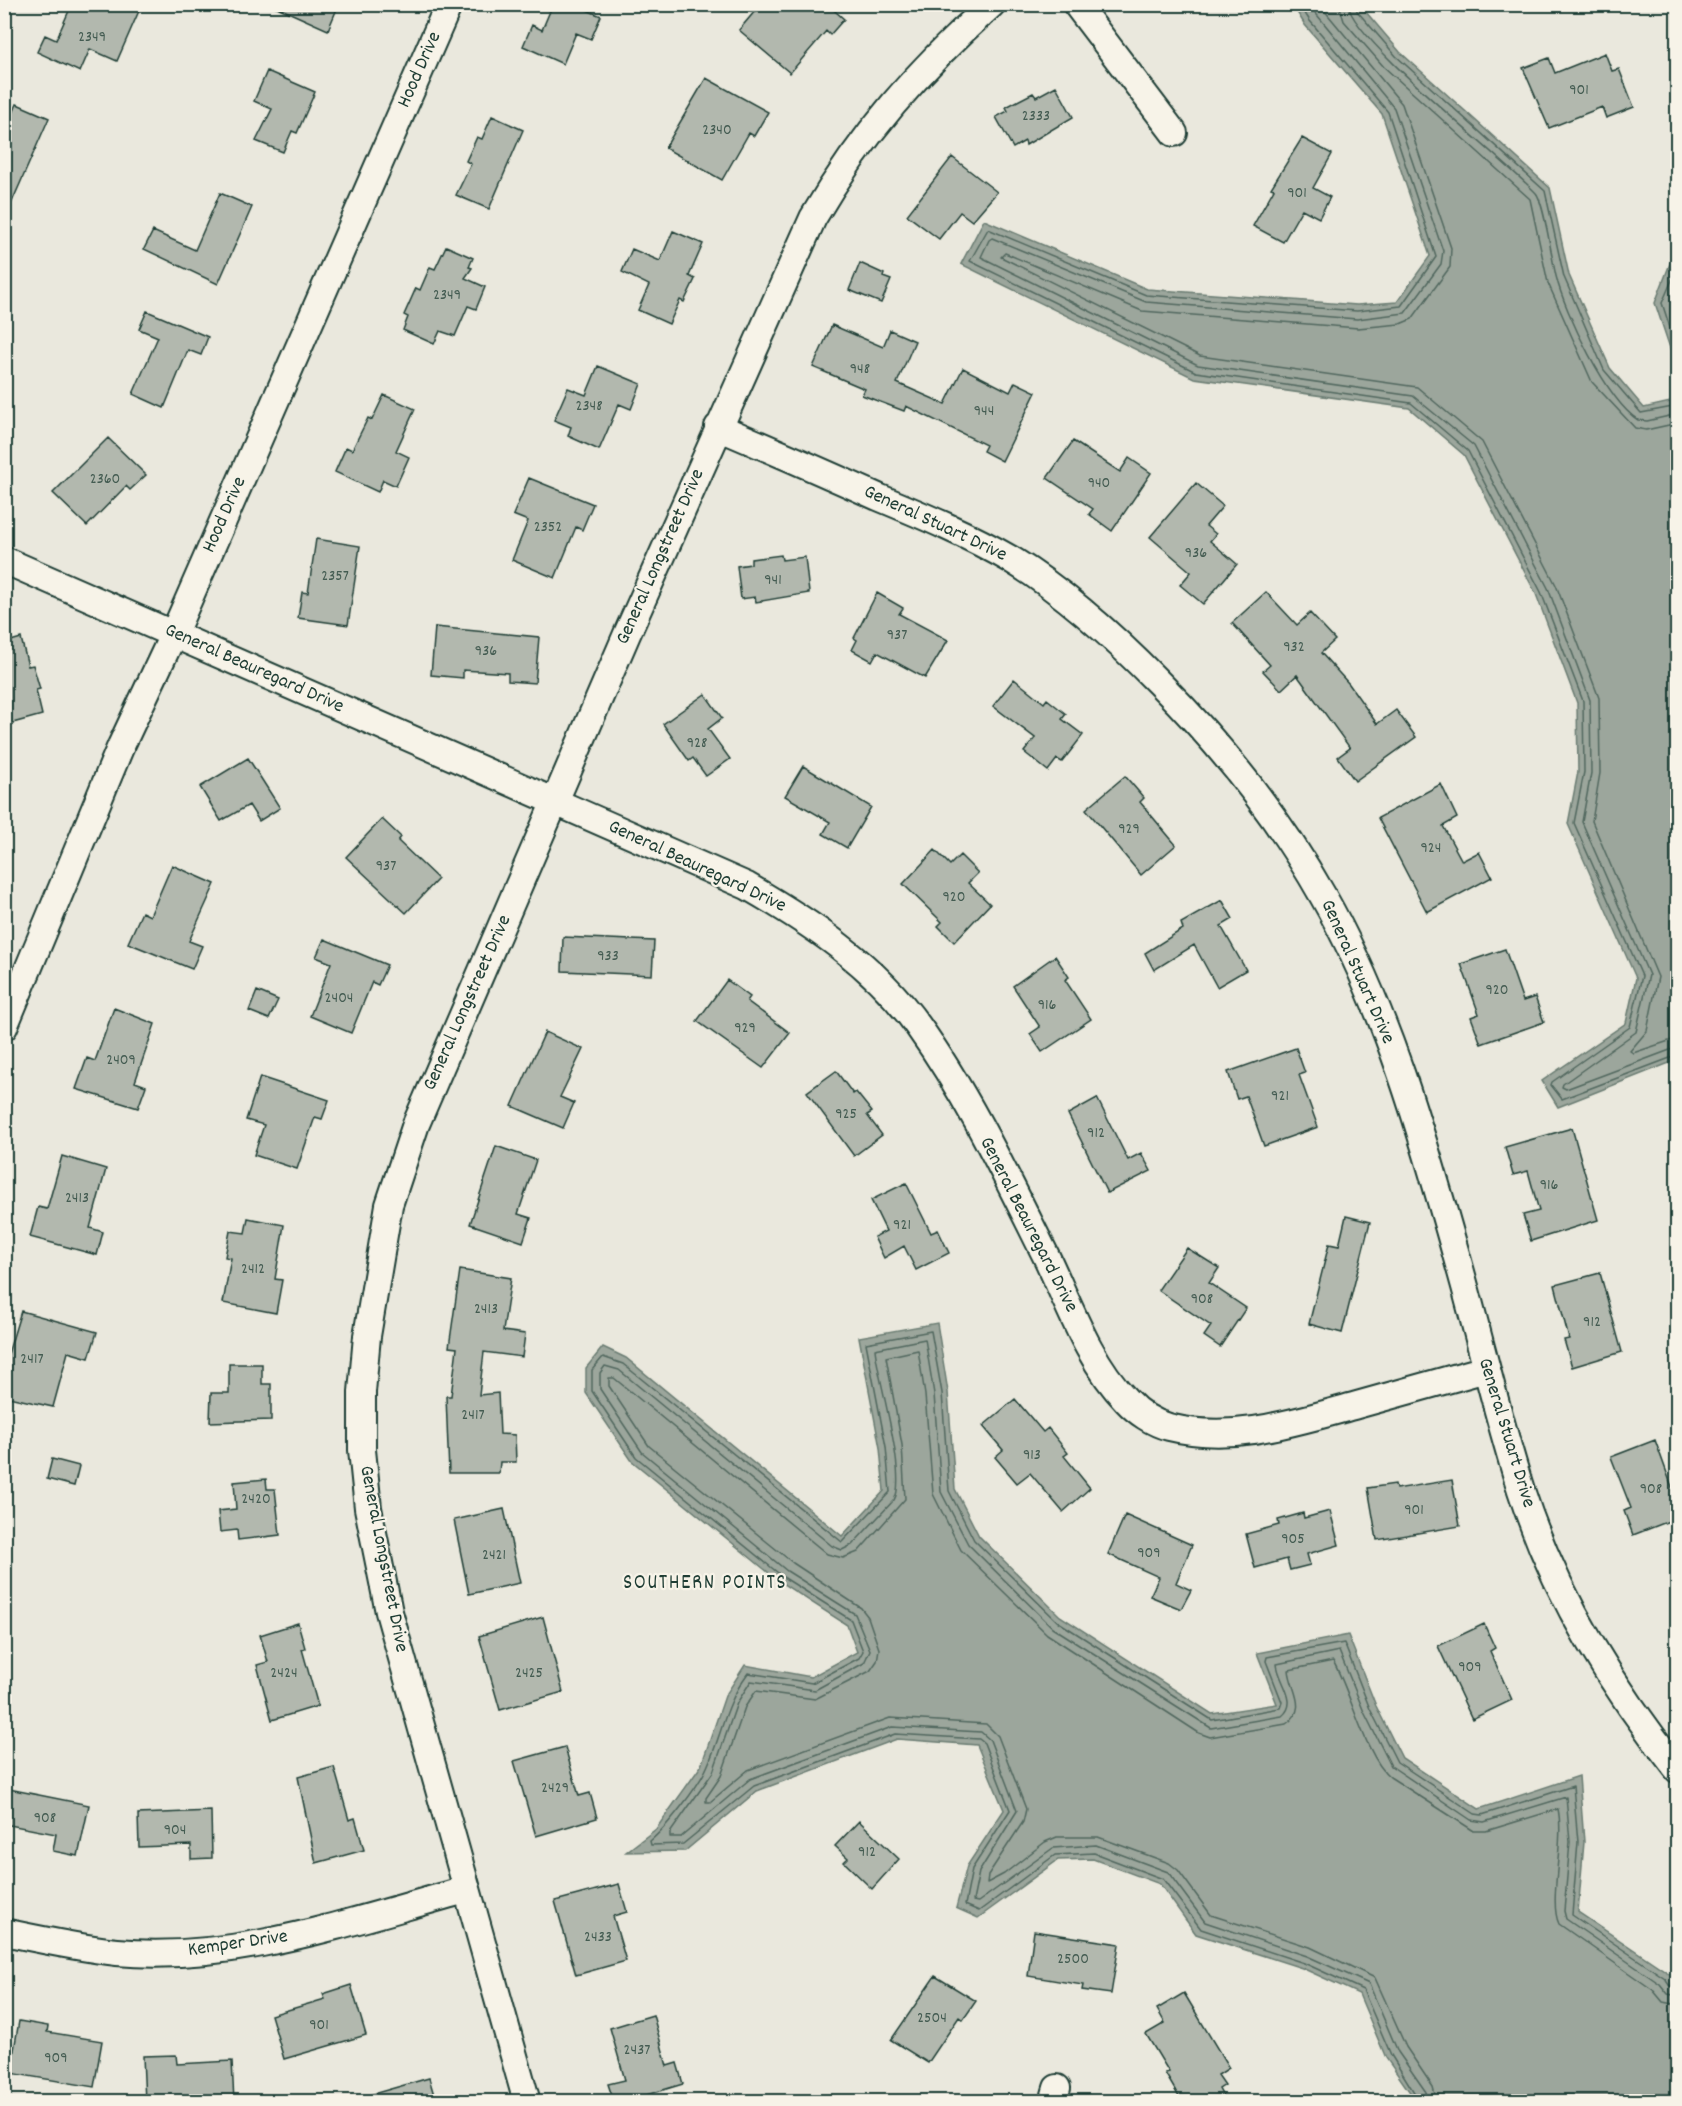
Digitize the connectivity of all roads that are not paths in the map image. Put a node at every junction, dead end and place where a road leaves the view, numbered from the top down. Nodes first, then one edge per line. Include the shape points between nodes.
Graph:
1 (448, 4) edge
2 (992, 4) edge
3 (1076, 4) edge
4 (1174, 133) dead end
5 (718, 427) junction
6 (4, 560) edge
7 (174, 633) junction
8 (556, 802) junction
9 (4, 1027) edge
10 (1486, 1369) junction
11 (1677, 1770) edge
12 (466, 1890) junction
13 (4, 1932) edge
14 (527, 2102) edge

1 - 7 street, Hood Drive
2 - 5 street, General Longstreet Drive via 924,66 840,171 813,218
3 - 4 street
5 - 8 street, General Longstreet Drive
5 - 10 street, General Stuart Drive via 969,536 1016,563 1129,652 1198,722 1241,774 1324,898 1389,1039 1423,1141
6 - 7 street, General Beauregard Drive
7 - 8 street, General Beauregard Drive
7 - 9 street, Hood Drive via 120,748
8 - 10 street, General Beauregard Drive via 747,886 843,948 887,989 937,1054 997,1159 1083,1336 1110,1380 1142,1414 1167,1426 1201,1432 1240,1432 1279,1426
8 - 12 street, General Longstreet Drive via 435,1077 393,1194 367,1336 362,1392 368,1508 389,1612
10 - 11 street, General Stuart Drive via 1522,1493 1579,1625 1606,1672
12 - 13 street, Kemper Drive via 283,1940 182,1952 118,1952
12 - 14 street, General Longstreet Drive

